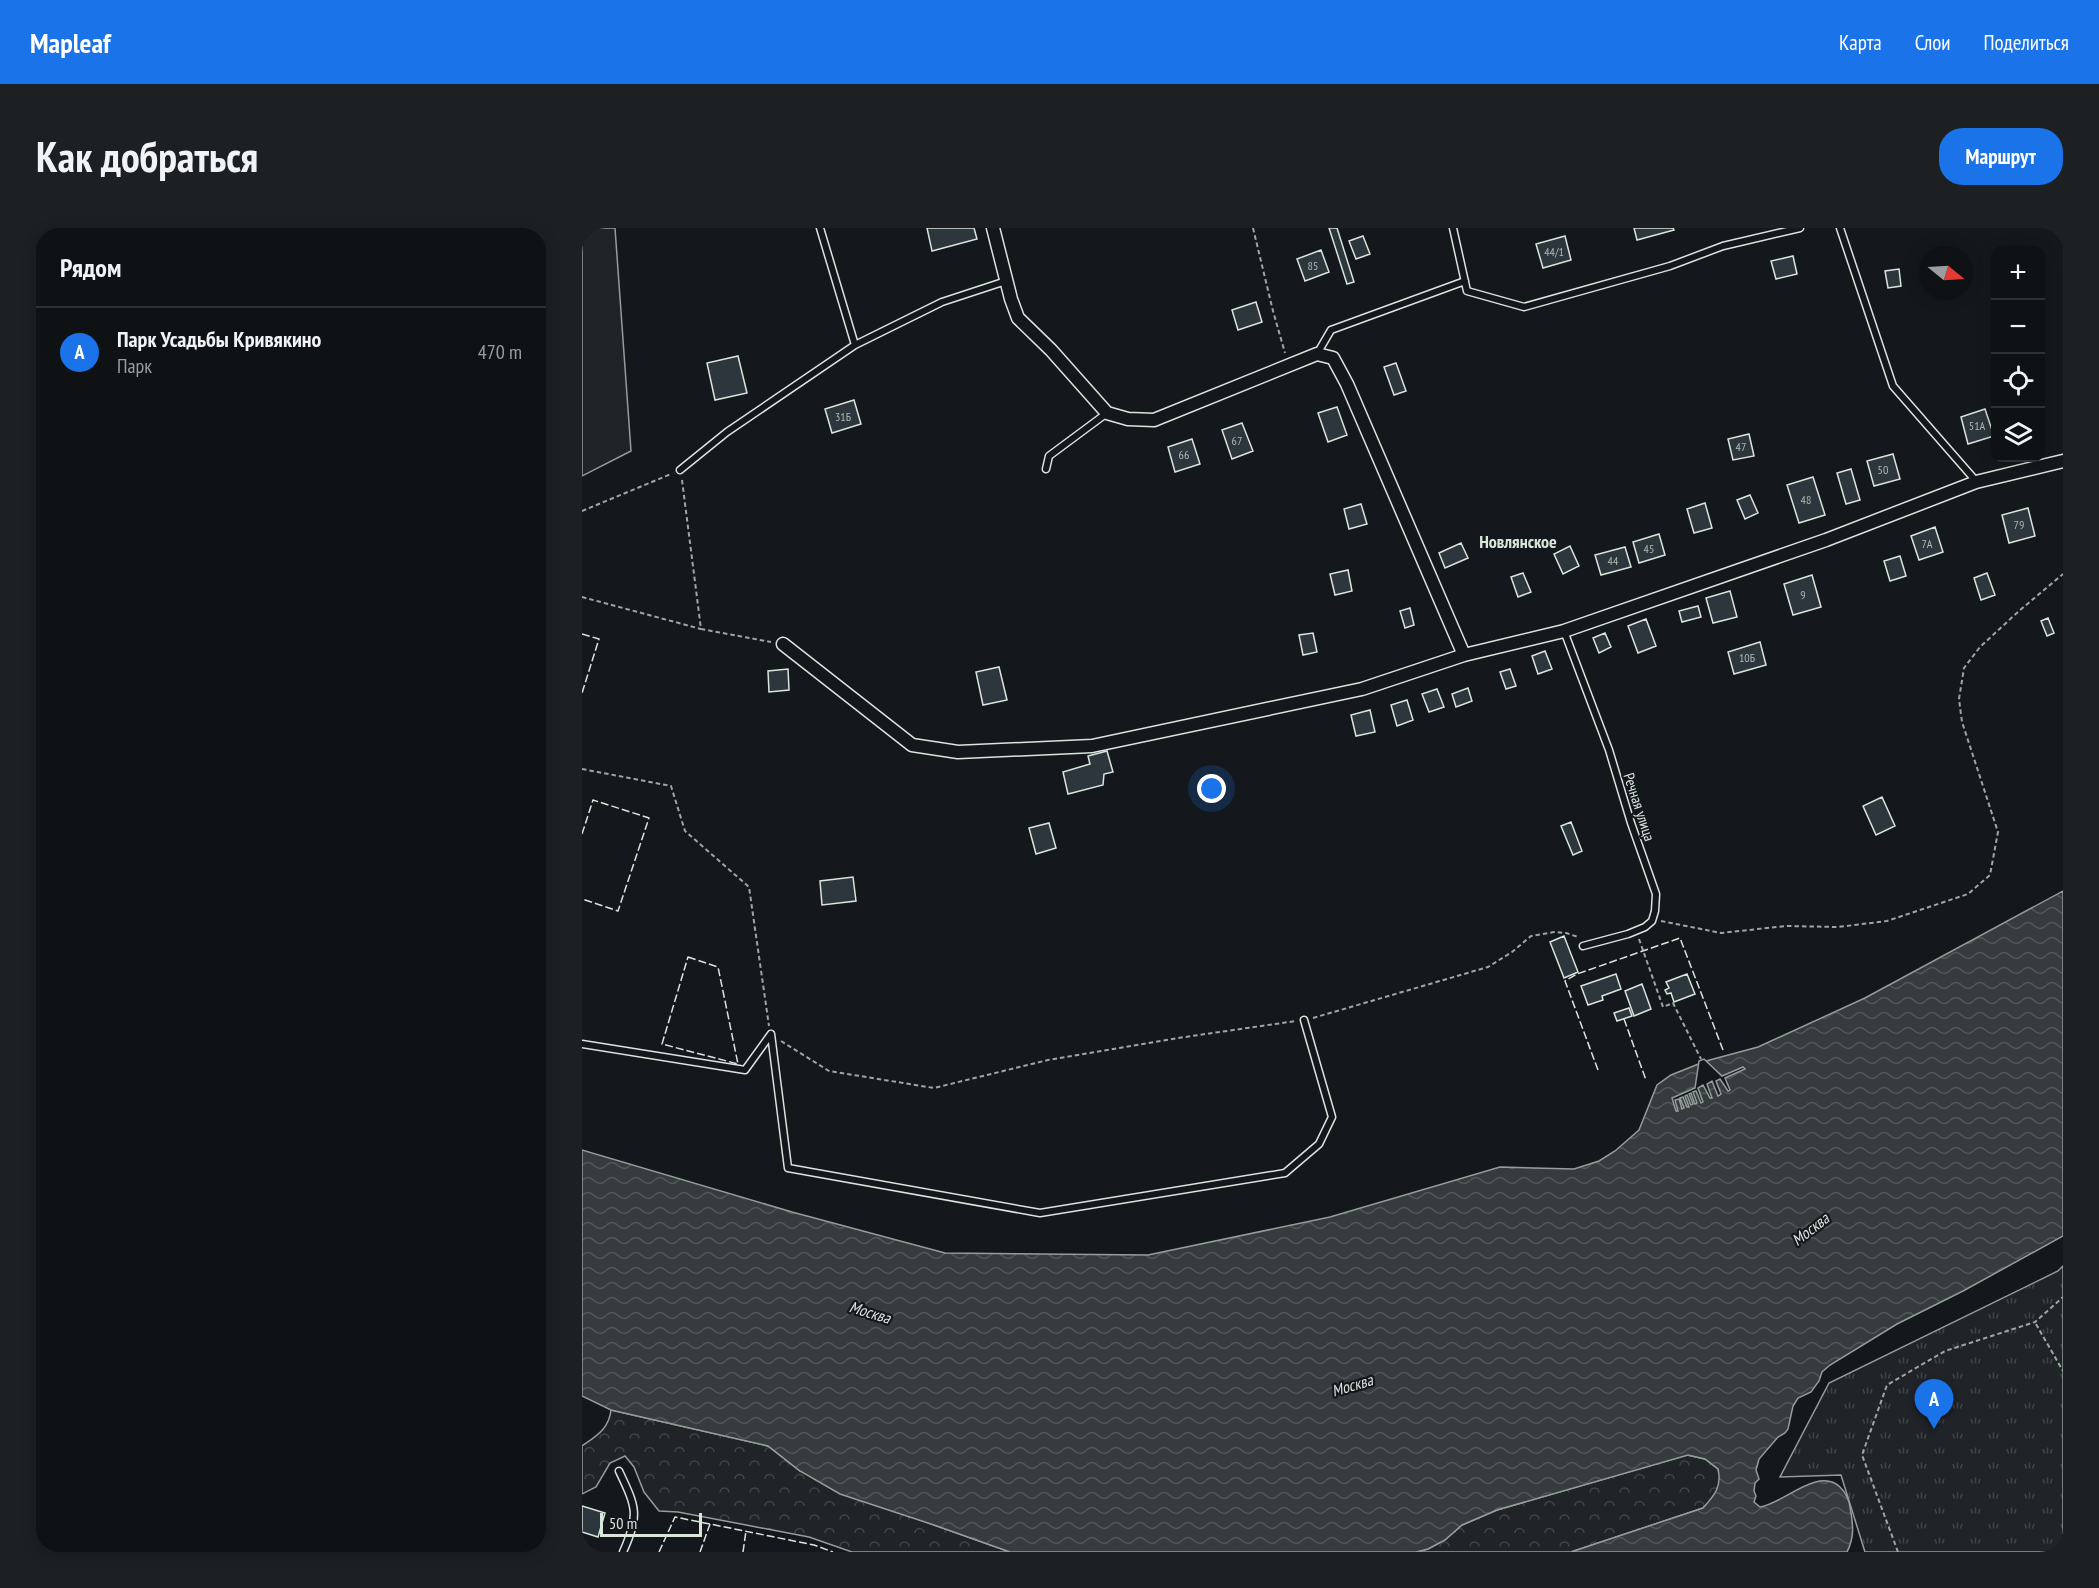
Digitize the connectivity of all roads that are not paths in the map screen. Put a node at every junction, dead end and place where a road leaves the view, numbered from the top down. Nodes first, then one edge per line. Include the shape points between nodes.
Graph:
1 (820, 228) edge
2 (993, 228) edge
3 (1453, 228) edge
4 (1800, 228) edge
5 (1840, 228) edge
6 (1006, 280) junction
7 (1465, 281) junction
8 (855, 345) junction
9 (1317, 354) junction
10 (1107, 413) junction
11 (2063, 461) edge
12 (1046, 469) dead end
13 (680, 470) road end
14 (1976, 482) junction
15 (1564, 631) junction
16 (783, 644) road end
17 (1464, 655) junction
18 (1583, 946) dead end
19 (1304, 1020) road end
20 (582, 1044) edge
21 (619, 1471) dead end
22 (623, 1552) edge

1 - 8 lane
2 - 6 street
3 - 7 lane
4 - 7 lane via 1722,246 1670,266 1524,307 1467,291
5 - 14 lane via 1893,386
6 - 8 lane via 942,302
6 - 10 street via 1018,318
7 - 9 lane via 1332,330
8 - 13 lane via 727,432
9 - 10 street via 1154,420
9 - 17 street via 1333,358 1347,384
10 - 12 lane via 1049,456
11 - 14 street
14 - 15 street via 1826,540
15 - 17 street
15 - 18 lane, Речная улица via 1609,750 1656,894 1652,921 1636,931
16 - 17 street via 912,745 958,752 1092,746 1362,689
19 - 20 lane via 1332,1117 1319,1144 1285,1173 1040,1213 788,1167 771,1034 745,1070
21 - 22 lane via 633,1502 634,1522

